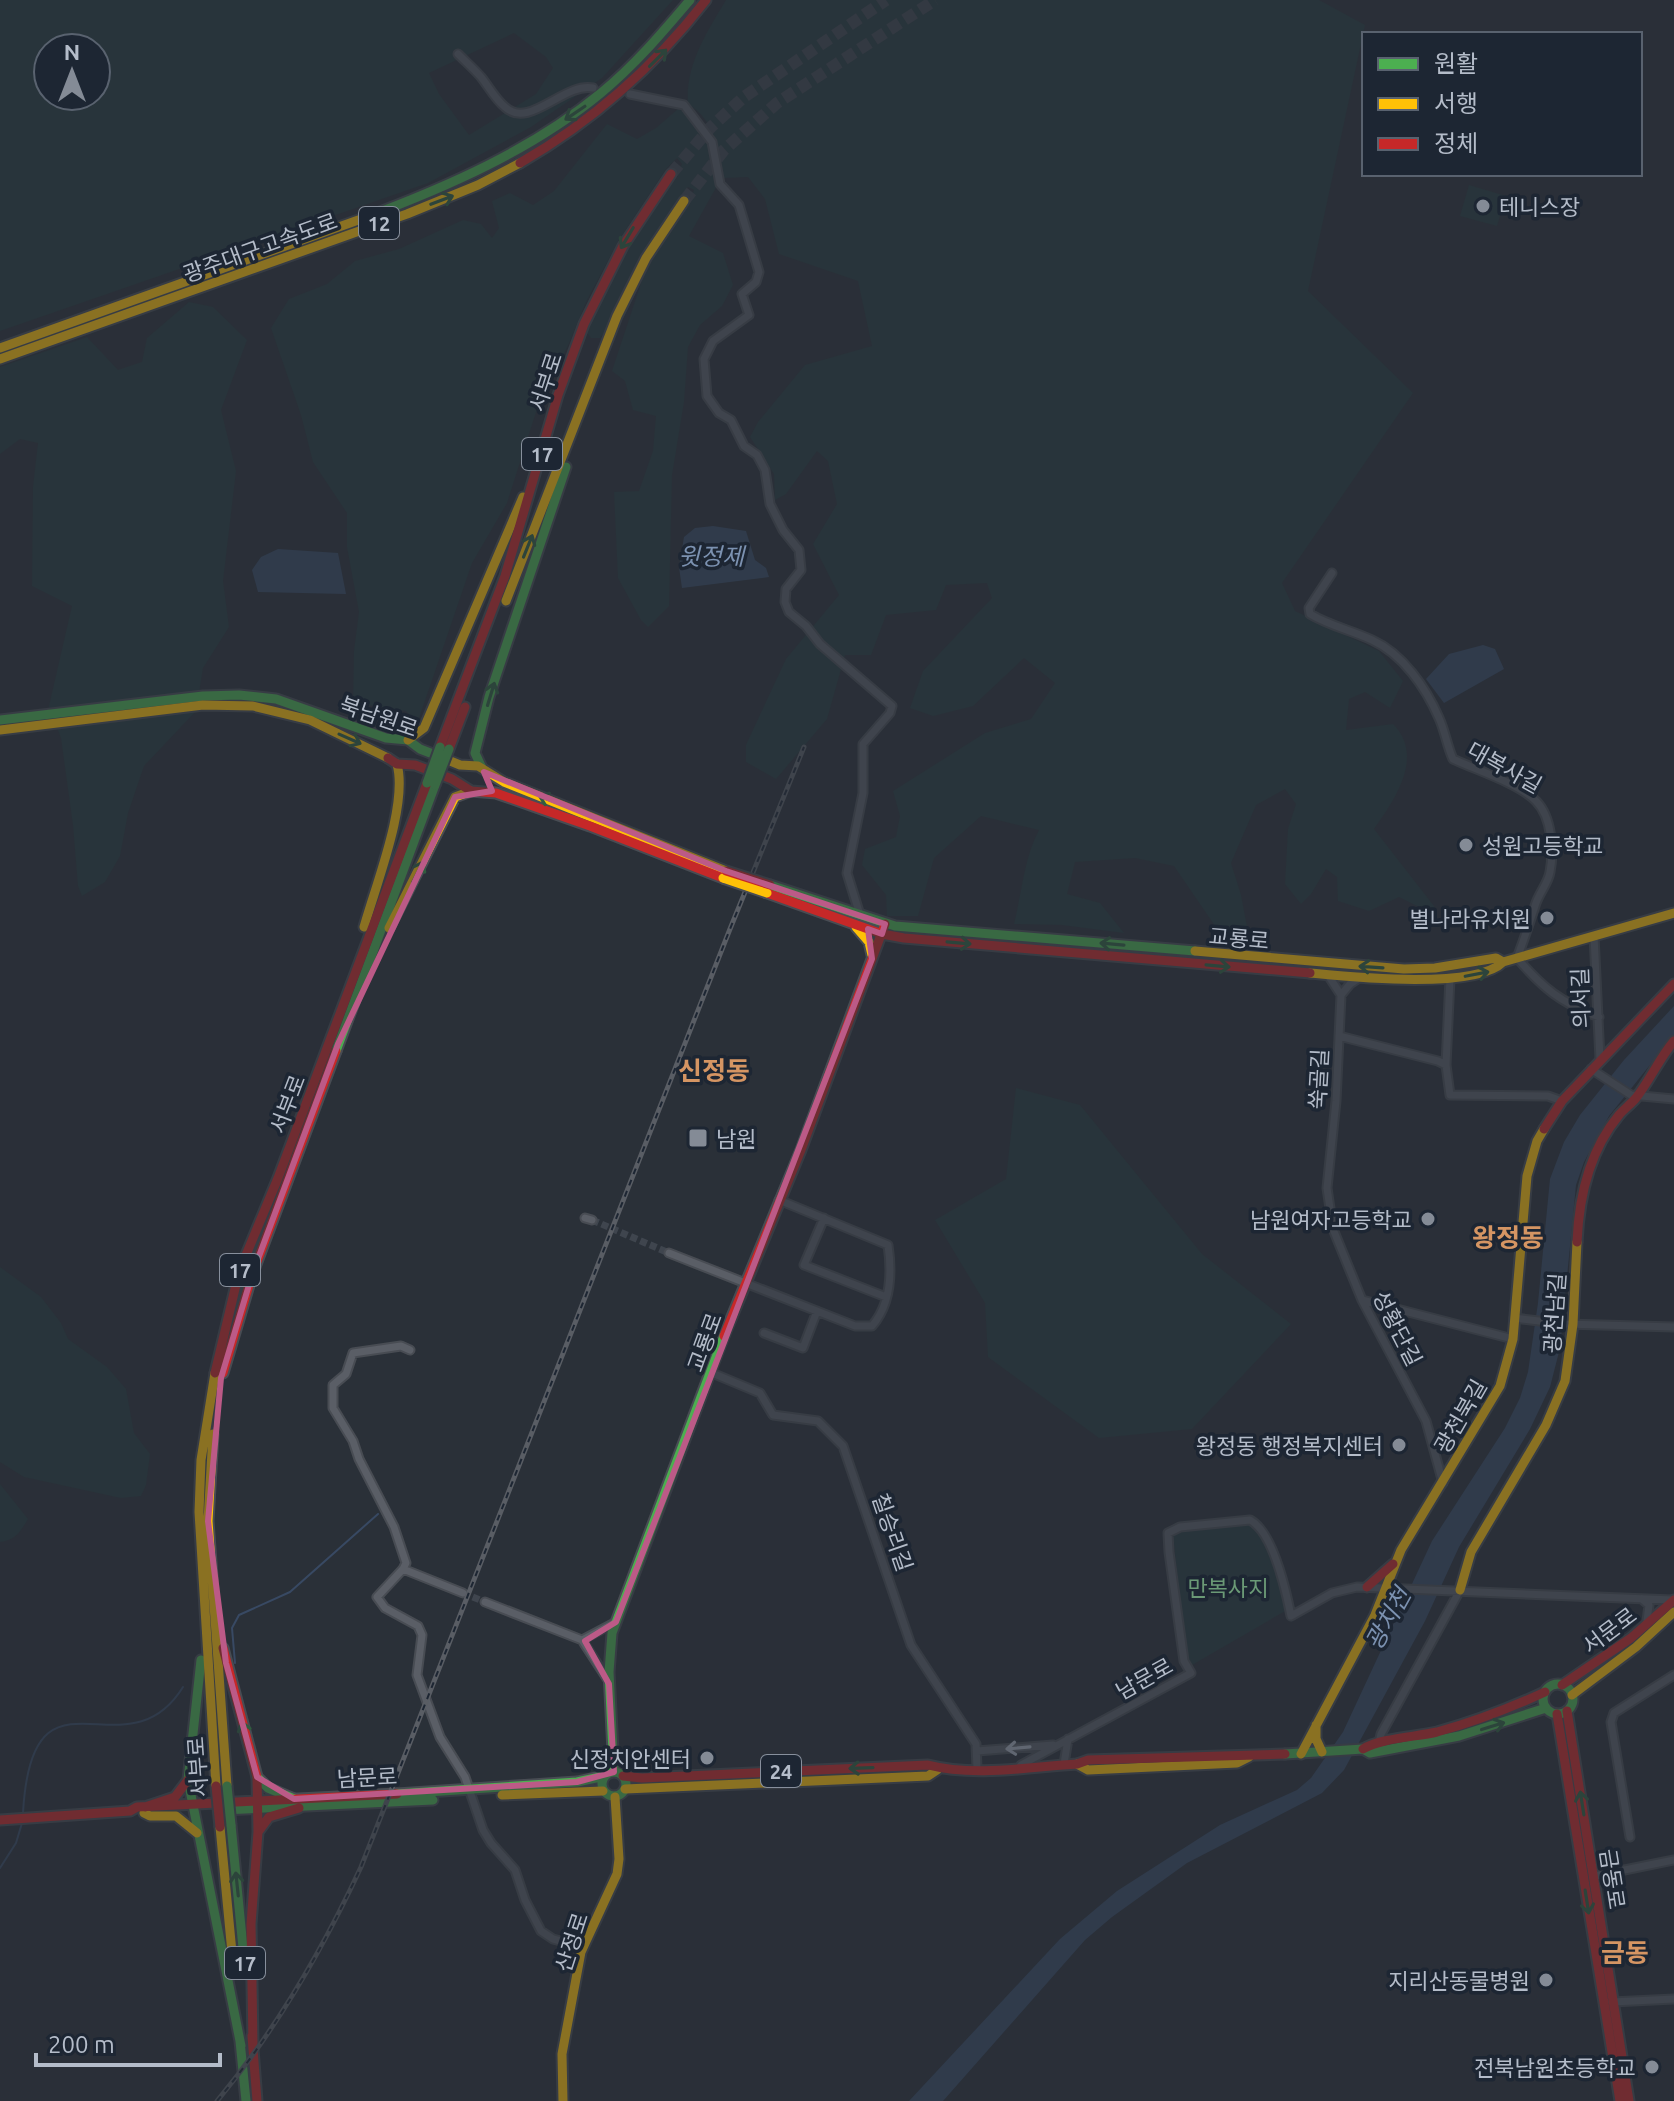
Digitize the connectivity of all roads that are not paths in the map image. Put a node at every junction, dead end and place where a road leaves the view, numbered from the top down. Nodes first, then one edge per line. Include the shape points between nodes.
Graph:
1 (690, 0) edge
2 (706, 0) edge
3 (458, 54) dead end
4 (593, 88) dead end
5 (630, 94) dead end
6 (671, 174) tunnel mouth
7 (684, 201) tunnel mouth
8 (617, 316) junction
9 (0, 348) edge
10 (0, 359) edge
11 (558, 396) junction
12 (1332, 573) dead end
13 (0, 720) edge
14 (0, 730) edge
15 (404, 740) junction
16 (444, 748) junction
17 (395, 763) junction
18 (483, 770) junction
19 (475, 791) junction
20 (724, 874) junction
21 (1674, 913) edge
22 (856, 920) junction
23 (883, 929) junction
24 (1594, 936) junction
25 (1517, 958) junction
26 (872, 959) junction
27 (1503, 962) junction
28 (1328, 975) junction
29 (1359, 978) junction
30 (1450, 978) junction
31 (1674, 984) edge
32 (1341, 995) junction
33 (1599, 1017) junction
34 (1339, 1036) junction
35 (1674, 1041) edge
36 (334, 1043) junction
37 (1600, 1059) junction
38 (1446, 1065) junction
39 (1595, 1071) junction
40 (1634, 1096) junction
41 (1674, 1099) edge
42 (1562, 1101) junction
43 (1327, 1188) joint
44 (779, 1200) junction
45 (824, 1218) junction
46 (669, 1253) tunnel mouth
47 (744, 1283) junction
48 (886, 1297) junction
49 (1362, 1300) junction
50 (817, 1311) junction
51 (1519, 1319) junction
52 (1569, 1324) junction
53 (1674, 1327) edge
54 (764, 1333) dead end
55 (1513, 1339) junction
56 (410, 1350) dead end
57 (712, 1373) junction
58 (1443, 1483) junction
59 (1396, 1562) junction
60 (403, 1569) junction
61 (207, 1580) junction
62 (1367, 1587) junction
63 (1386, 1587) junction
64 (1455, 1589) junction
65 (463, 1593) tunnel mouth
66 (1642, 1599) junction
67 (1673, 1599) edge
68 (485, 1602) tunnel mouth
69 (1674, 1612) edge
70 (616, 1622) junction
71 (1645, 1625) junction
72 (582, 1640) junction
73 (1674, 1675) edge
74 (609, 1684) junction
75 (1562, 1685) junction
76 (1545, 1692) junction
77 (1572, 1695) junction
78 (1546, 1708) junction
79 (1562, 1712) junction
80 (1316, 1725) junction
81 (1457, 1731) junction
82 (1068, 1739) junction
83 (1379, 1743) junction
84 (1059, 1744) junction
85 (1363, 1749) junction
86 (977, 1751) junction
87 (1324, 1752) junction
88 (1301, 1754) junction
89 (1064, 1764) junction
90 (1019, 1766) junction
91 (977, 1768) junction
92 (614, 1775) junction
93 (257, 1777) junction
94 (188, 1780) junction
95 (694, 1780) junction
96 (222, 1786) junction
97 (625, 1789) junction
98 (603, 1791) junction
99 (472, 1793) junction
100 (615, 1797) junction
101 (297, 1804) junction
102 (258, 1805) junction
103 (194, 1808) junction
104 (144, 1810) junction
105 (0, 1820) edge
106 (258, 1832) junction
107 (197, 1833) junction
108 (1630, 1837) dead end
109 (1674, 1860) edge
110 (1595, 1876) junction
111 (581, 1952) junction
112 (1674, 1999) edge
113 (1612, 2002) junction
114 (253, 2044) junction
115 (241, 2046) junction
116 (246, 2101) edge
117 (257, 2101) edge
118 (563, 2101) edge
119 (1620, 2101) edge
120 (1629, 2101) edge

1 -> 9 main road, 광주대구고속도로 / 12 via 609,88 494,165 388,210
10 -> 2 main road, 광주대구고속도로 / 12 via 430,205 502,173 563,136 630,85 674,42
3 - 4 street via 506,110 520,114 538,110 568,91
5 - 22 street via 684,105 692,114 712,142 720,184 739,205 754,250 759,272 742,294 749,315 713,341 704,359 707,396 731,420 744,446 757,455 770,504 799,550 801,570 786,589 789,612 892,706 863,744 863,793 847,873
6 -> 11 main road, 서부로 / 17 via 602,284
7 - 8 main road, 서부로 / 17 via 646,258
16 -> 8 main road, 서부로 / 17
18 -> 8 main road via 475,753 489,697
11 - 15 main road via 521,503 458,654 424,728
11 - 16 main road, 서부로 / 17 via 503,584
12 - 25 street, 대복사길 via 1310,614 1328,626 1374,640 1408,666 1439,718 1453,759 1517,789 1542,809 1550,831 1550,874
13 - 15 main road, 북남원로 via 239,695 276,699
14 -> 17 main road, 북남원로 via 203,705 253,706 310,720
15 - 17 main road via 390,749
15 - 18 main road, 북남원로
16 - 36 main road, 서부로 / 17, bridge
17 - 19 main road, 북남원로 via 415,765
17 - 36 main road via 400,801 338,1003
18 - 19 main road via 486,780
20 -> 18 main road, 북남원로
19 - 20 main road, 북남원로 via 496,793
36 -> 19 main road via 455,797
20 - 22 main road, bridge
21 - 24 main road, 교룡로
22 - 23 main road
22 - 26 main road
23 - 26 main road, 교룡로
27 -> 23 main road, 교룡로 via 1496,958 1404,969
23 -> 28 main road, 교룡로 via 982,946
24 - 25 main road, 교룡로
24 - 33 street, 의서길
25 - 27 main road, 교룡로
25 - 33 street via 1561,1000
26 - 44 main road, 교룡로
30 -> 27 main road, 교룡로 via 1495,970
28 - 29 main road, 교룡로
28 - 32 street
29 - 30 main road, 교룡로
29 - 32 street
30 - 38 street
31 - 37 main road, 광천북길
32 - 34 street
33 - 37 street, 의서길
34 - 38 street, 쑥골길
34 - 43 street, 쑥골길
35 - 40 main road, 광천남길
36 - 61 main road, 서부로 / 17 via 239,1272 213,1381 199,1512
37 - 39 main road, 광천북길
38 - 42 street via 1450,1095 1548,1096
39 - 40 street
39 - 42 main road, 광천북길
40 - 41 street
40 - 52 main road, 광천남길 via 1605,1135 1583,1184
42 - 51 main road, 광천북길 via 1537,1141 1527,1176
43 - 49 street, 성황단길 via 1337,1243
44 - 45 street
44 - 47 main road, 교룡로
45 - 48 street via 888,1245
45 - 48 street via 804,1265
46 - 47 street
47 - 50 street
47 - 57 main road, 교룡로
48 - 50 street via 875,1323 866,1328
49 - 55 street
49 - 58 street, 성황단길 via 1426,1421
50 - 54 street via 803,1348
51 - 52 street
51 - 55 main road, 광천북길
52 - 53 street
52 - 64 main road, 광천남길 via 1565,1381 1558,1400
55 - 58 main road, 광천북길 via 1500,1386
56 - 60 street via 401,1346 353,1353 346,1374 333,1385 332,1397 394,1527 405,1557
57 - 70 main road, 교룡로
57 - 86 street, 칠승리길 via 760,1393 773,1415 818,1421 843,1446 911,1645
58 - 59 main road, 광천북길
59 - 62 main road
59 - 63 main road, 광천북길
60 - 65 street
60 - 99 street via 377,1597 385,1608 418,1626 422,1692
93 -> 61 main road
61 - 94 main road
61 - 96 main road, 서부로 / 17
62 - 63 street
62 - 82 street, 남문로 via 1338,1590 1291,1616 1269,1542 1256,1523 1172,1529 1169,1552 1184,1661 1191,1673
63 - 64 street
63 - 80 main road, 광천북길
64 - 66 street
64 - 83 street
66 - 67 street
66 - 71 street via 1650,1611
67 - 71 main road, 서문로
68 - 72 street
69 - 77 main road, 서문로
70 - 72 street
70 - 74 main road, 교룡로
71 - 75 main road, 서문로
72 - 74 street
73 - 108 street via 1614,1713 1611,1722
74 - 92 main road, 교룡로
75 - 76 main road
75 - 77 main road
76 - 78 main road
76 - 81 main road
77 - 79 main road, 금동로 via 1572,1704
78 - 79 main road
81 -> 78 main road
110 -> 79 main road, 금동로
79 -> 119 main road, 금동로
80 - 87 main road
80 - 88 main road, 광천북길
81 - 83 main road
81 - 85 main road via 1370,1753
82 - 84 street, 남문로
82 - 89 street
83 - 85 main road
84 -> 86 street
84 - 90 street, 남문로
85 - 87 main road, 남문로
86 - 91 street, 칠승리길
87 - 88 main road, 남문로 / 24
88 - 89 main road, 남문로 / 24 via 1249,1757 1237,1763 1088,1770
89 - 90 main road, 남문로 / 24
90 - 91 main road, 남문로 / 24
91 - 95 main road, 남문로 / 24 via 937,1770 928,1776
92 - 95 main road, 남문로 / 24
92 - 97 main road via 626,1783
92 - 98 main road via 602,1783
92 - 99 main road, 남문로 / 24
93 - 101 main road
93 - 102 main road
94 - 103 main road
94 - 104 main road via 175,1797
95 - 97 main road, 남문로 / 24
114 -> 96 main road, 서부로 / 17, bridge via 231,1825
96 - 115 main road, 서부로 / 17, bridge via 220,1827
97 - 100 main road
98 - 99 main road, 남문로 / 24
98 - 100 main road, 남문로 / 24
99 - 101 main road, 남문로 / 24
99 - 111 street via 483,1830 515,1870 541,1931
100 - 111 main road, 산정로 via 617,1874
101 - 102 main road, 남문로 / 24
101 - 106 main road via 269,1817
102 - 103 main road, 남문로 / 24
102 - 106 main road
103 - 104 main road, 남문로 / 24
103 - 107 main road
104 - 105 main road, 남문로 / 24
104 - 107 main road via 150,1816 176,1816
106 - 114 main road via 251,1924
107 - 115 main road
109 - 110 street
110 - 113 main road, 금동로
111 - 118 main road, 산정로 via 562,2054
112 - 113 street
113 - 120 main road, 금동로
114 - 117 main road, 서부로 / 17
115 - 116 main road, 서부로 / 17

